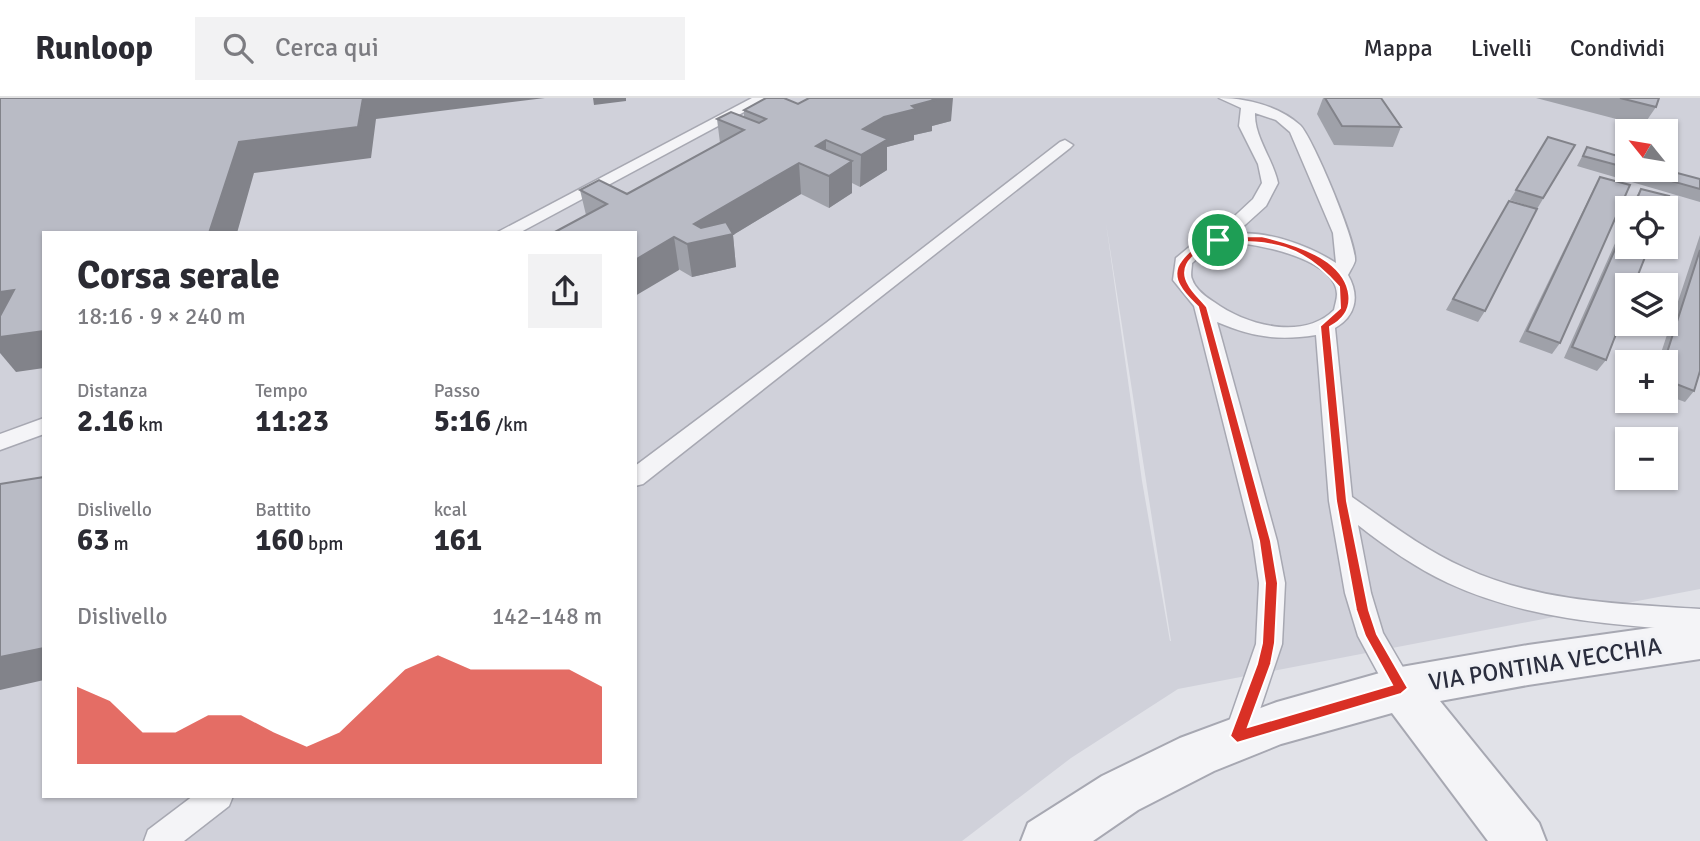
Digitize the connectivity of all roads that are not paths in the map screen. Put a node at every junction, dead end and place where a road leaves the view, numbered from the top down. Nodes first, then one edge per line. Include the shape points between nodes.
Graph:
1 (763, 98) edge
2 (1226, 98) edge
3 (1248, 107) junction
4 (1065, 145) dead end
5 (509, 231) edge
6 (1218, 240) junction
7 (1338, 277) junction
8 (1203, 307) junction
9 (1325, 326) junction
10 (42, 427) edge
11 (0, 442) edge
12 (637, 476) edge
13 (1342, 501) junction
14 (1700, 620) edge
15 (1700, 640) edge
16 (1401, 688) junction
17 (1237, 736) junction
18 (215, 798) edge
19 (159, 841) edge
20 (1046, 841) edge
21 (1520, 841) edge

1 - 5 lane
2 - 3 lane
3 - 6 lane via 1247,126 1266,163 1270,183 1260,202
3 - 7 lane via 1281,117 1300,135 1342,233 1346,261
4 - 12 lane
6 - 7 lane via 1261,239 1284,244 1324,264
6 - 8 lane via 1194,249 1181,266 1184,286
7 - 9 lane via 1346,296 1344,309
8 - 9 lane via 1263,331 1307,332
8 - 17 lane via 1272,583 1266,654
9 - 13 lane
10 - 11 lane
13 - 14 lane via 1425,559 1498,592 1571,609
13 - 16 lane via 1371,636
15 - 16 street, VIA PONTINA VECCHIA via 1553,660
16 - 17 street, VIA PONTINA VECCHIA
16 - 21 street
17 - 20 street, VIA PONTINA VECCHIA via 1141,779
18 - 19 lane

